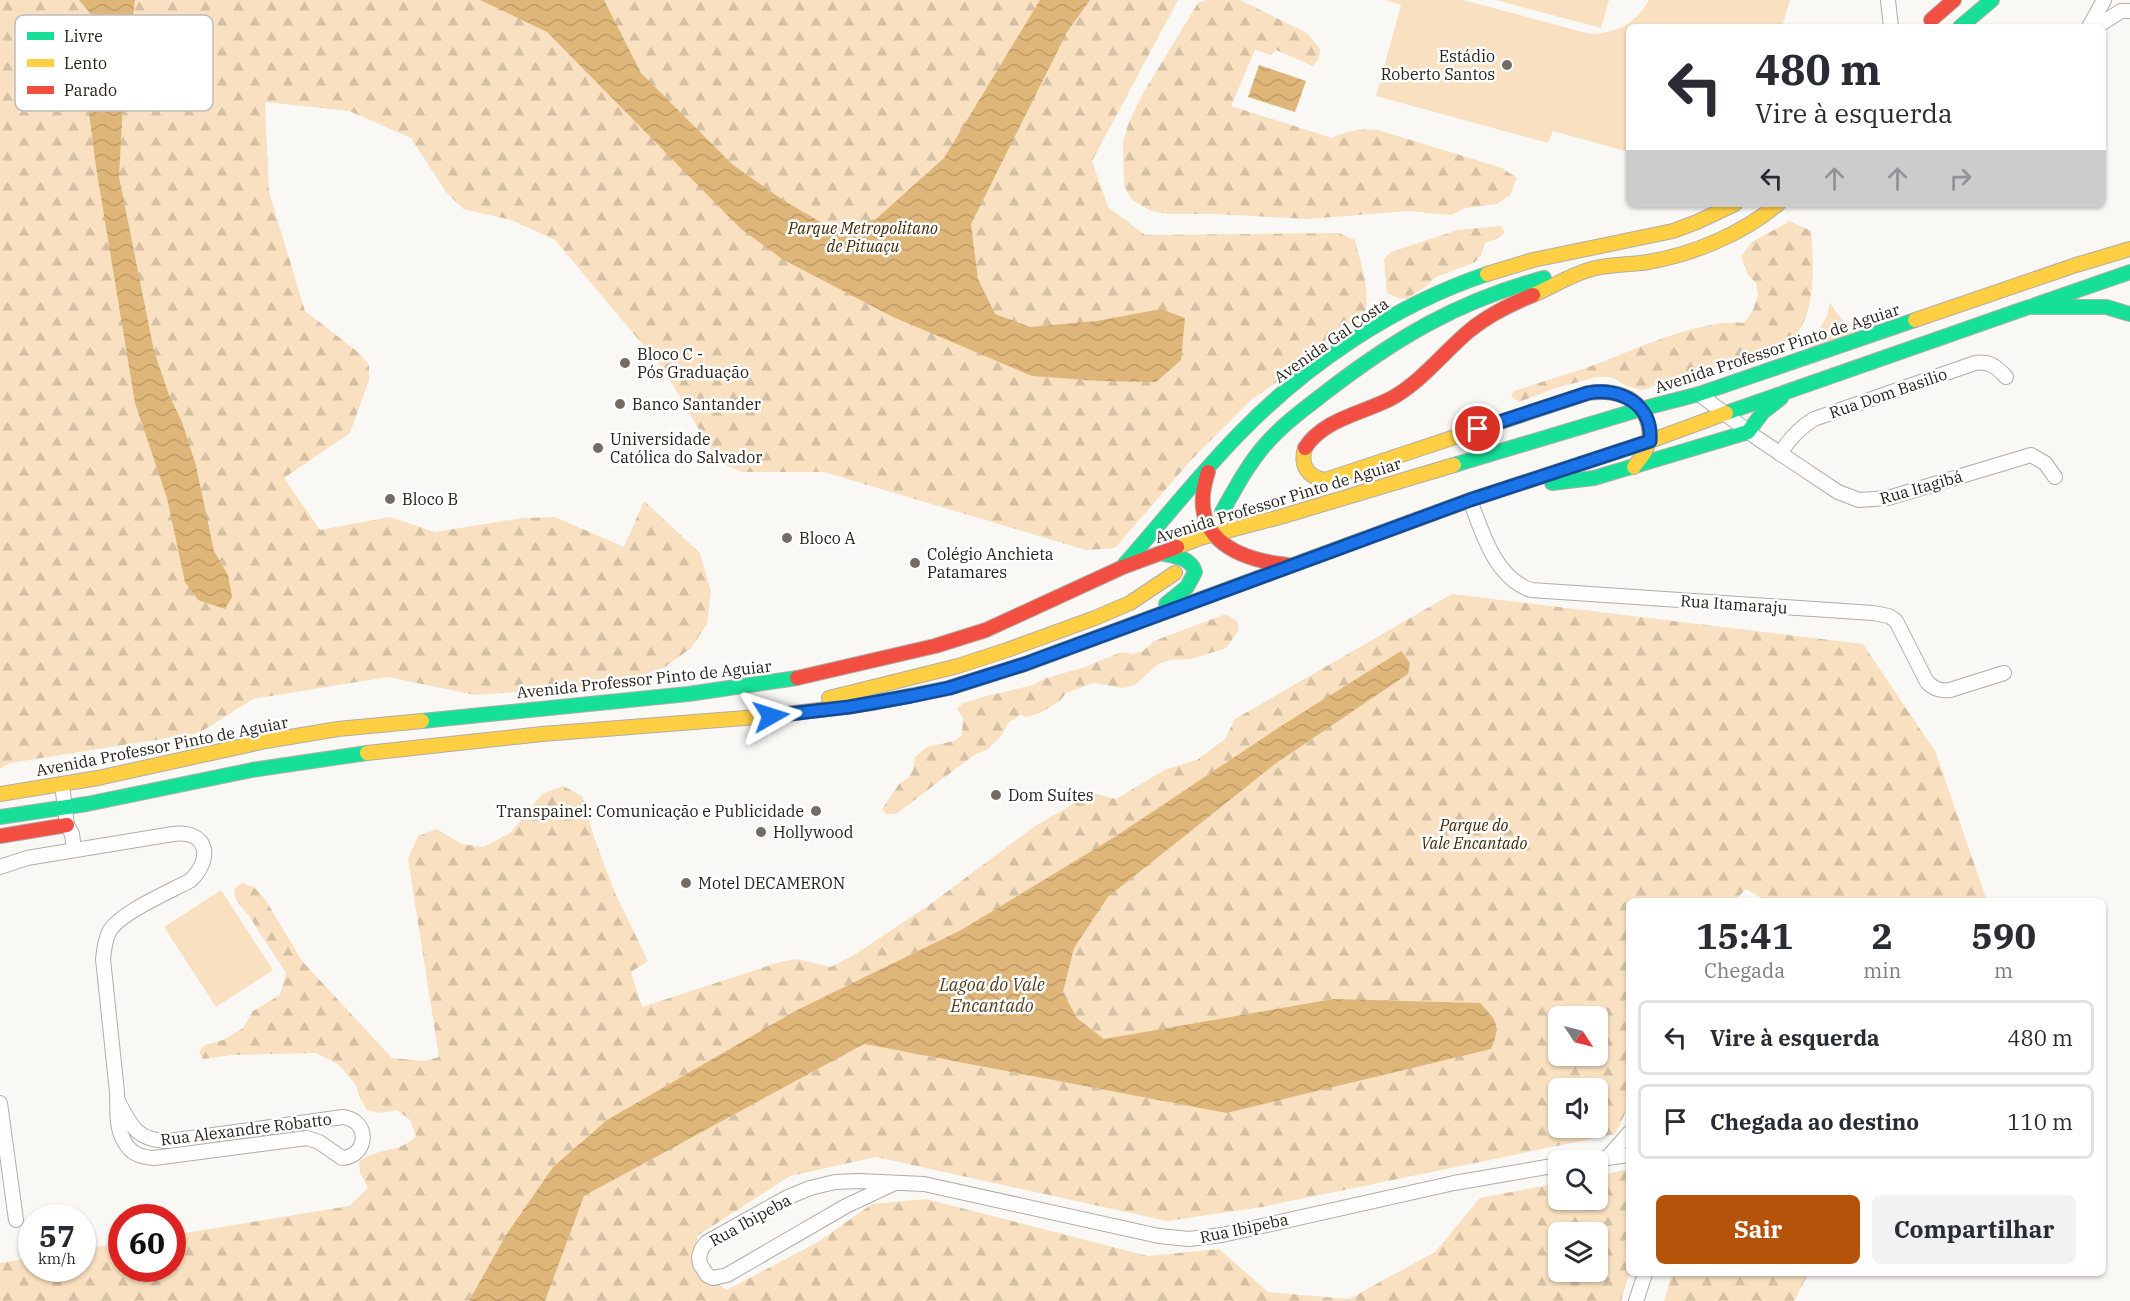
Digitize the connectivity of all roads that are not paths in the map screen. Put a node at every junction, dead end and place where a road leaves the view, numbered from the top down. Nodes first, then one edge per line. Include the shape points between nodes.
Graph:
1 (1888, 0) edge
2 (1954, 0) edge
3 (1992, 0) edge
4 (2104, 0) edge
5 (2130, 11) edge
6 (1931, 20) dead end
7 (1891, 24) edge
8 (1964, 24) edge
9 (2091, 24) edge
10 (2100, 24) edge
11 (1729, 207) edge
12 (1774, 207) edge
13 (2130, 249) edge
14 (1592, 268) junction
15 (2130, 272) edge
16 (2029, 307) junction
17 (2130, 314) edge
18 (2006, 377) dead end
19 (1790, 390) junction
20 (1699, 394) junction
21 (1641, 409) junction
22 (1725, 413) junction
23 (1748, 432) junction
24 (1650, 441) junction
25 (1780, 454) junction
26 (1634, 467) junction
27 (1209, 468) junction
28 (2055, 477) dead end
29 (1507, 488) junction
30 (1470, 500) junction
31 (1222, 512) dead end
32 (1280, 517) junction
33 (1213, 534) junction
34 (1160, 553) junction
35 (1256, 559) junction
36 (1291, 565) junction
37 (1123, 567) junction
38 (1175, 573) dead end
39 (1140, 621) junction
40 (2004, 673) dead end
41 (771, 716) junction
42 (62, 784) junction
43 (0, 794) edge
44 (65, 808) junction
45 (0, 817) edge
46 (67, 825) junction
47 (44, 829) junction
48 (0, 836) edge
49 (74, 849) junction
50 (48, 854) junction
51 (0, 867) edge
52 (118, 1101) junction
53 (0, 1103) edge
54 (1626, 1136) edge
55 (1626, 1155) edge
56 (1608, 1157) joint
57 (1548, 1167) edge
58 (895, 1183) junction
59 (16, 1220) dead end
60 (1644, 1276) edge
61 (1636, 1301) edge

1 - 7 street
2 - 6 main road
3 - 8 main road
4 - 9 street
5 - 10 street
11 - 27 main road, Avenida Gal Costa via 1676,230 1514,265 1405,308 1296,382
12 - 14 main road via 1738,231 1697,249 1649,262
13 - 20 main road, Avenida Professor Pinto de Aguiar
14 - 21 main road via 1514,303 1470,330 1410,386 1323,429 1308,442 1302,458 1304,466 1311,476 1325,480 1604,390 1632,401
14 - 31 main road via 1506,288 1466,304 1357,368 1292,418 1264,446
15 - 16 main road
16 - 17 main road via 2106,307
16 - 19 main road
18 - 25 street, Rua Dom Basilio via 1993,364 1975,363 1814,419 1793,435
19 - 22 main road
19 - 23 main road via 1763,412
20 - 21 main road, Avenida Professor Pinto de Aguiar
20 - 22 street, Rua Itagibá
21 - 24 main road via 1649,425
21 - 32 main road, Avenida Professor Pinto de Aguiar
22 - 23 street, Rua Itagibá
22 - 24 main road
23 - 25 street, Rua Itagibá
23 - 26 main road
24 - 26 main road
24 - 29 main road
25 - 28 street, Rua Itagibá via 1838,492 1859,500 1888,498 2031,455 2045,463
26 - 29 main road via 1594,478
27 - 33 main road via 1202,505 1207,528
27 - 37 main road, Avenida Gal Costa
29 - 30 main road
30 - 36 main road
30 - 40 street, Rua Itamaraju via 1496,560 1509,578 1531,590 1873,613 1896,621 1933,688 1950,690
32 - 33 main road, Avenida Professor Pinto de Aguiar
32 - 35 main road via 1252,539 1250,554
33 - 34 main road, Avenida Professor Pinto de Aguiar
33 - 35 main road
34 - 37 main road, Avenida Professor Pinto de Aguiar
34 - 39 main road via 1188,560 1195,575 1182,593
35 - 36 main road
36 - 39 main road
37 - 42 main road, Avenida Professor Pinto de Aguiar via 958,640 802,677 649,698 338,729
38 - 41 main road via 1130,603 1007,650
39 - 41 main road via 949,688 849,707
41 - 44 main road via 542,734 341,756
42 - 43 main road, Avenida Professor Pinto de Aguiar
42 - 44 street
44 - 45 main road
44 - 46 street
46 - 47 main road
46 - 49 street
47 - 48 main road
47 - 50 street
49 - 50 street
49 - 52 street, Rua Alexandre Robatto via 182,833 198,840 205,852 205,862 192,880 123,917 109,932 103,959
50 - 51 street
52 - 52 street, Rua Alexandre Robatto via 117,1120 123,1140 142,1157 308,1138 342,1158 355,1154 362,1142 361,1128 343,1117 157,1141 137,1132
53 - 59 street
54 - 56 street
55 - 56 street
57 - 58 street, Rua Ibipeba via 1189,1239 1122,1229 924,1184
58 - 58 street, Rua Ibipeba via 835,1182 810,1188 707,1242 699,1257 700,1264 713,1278 727,1275 846,1206
60 - 61 street

